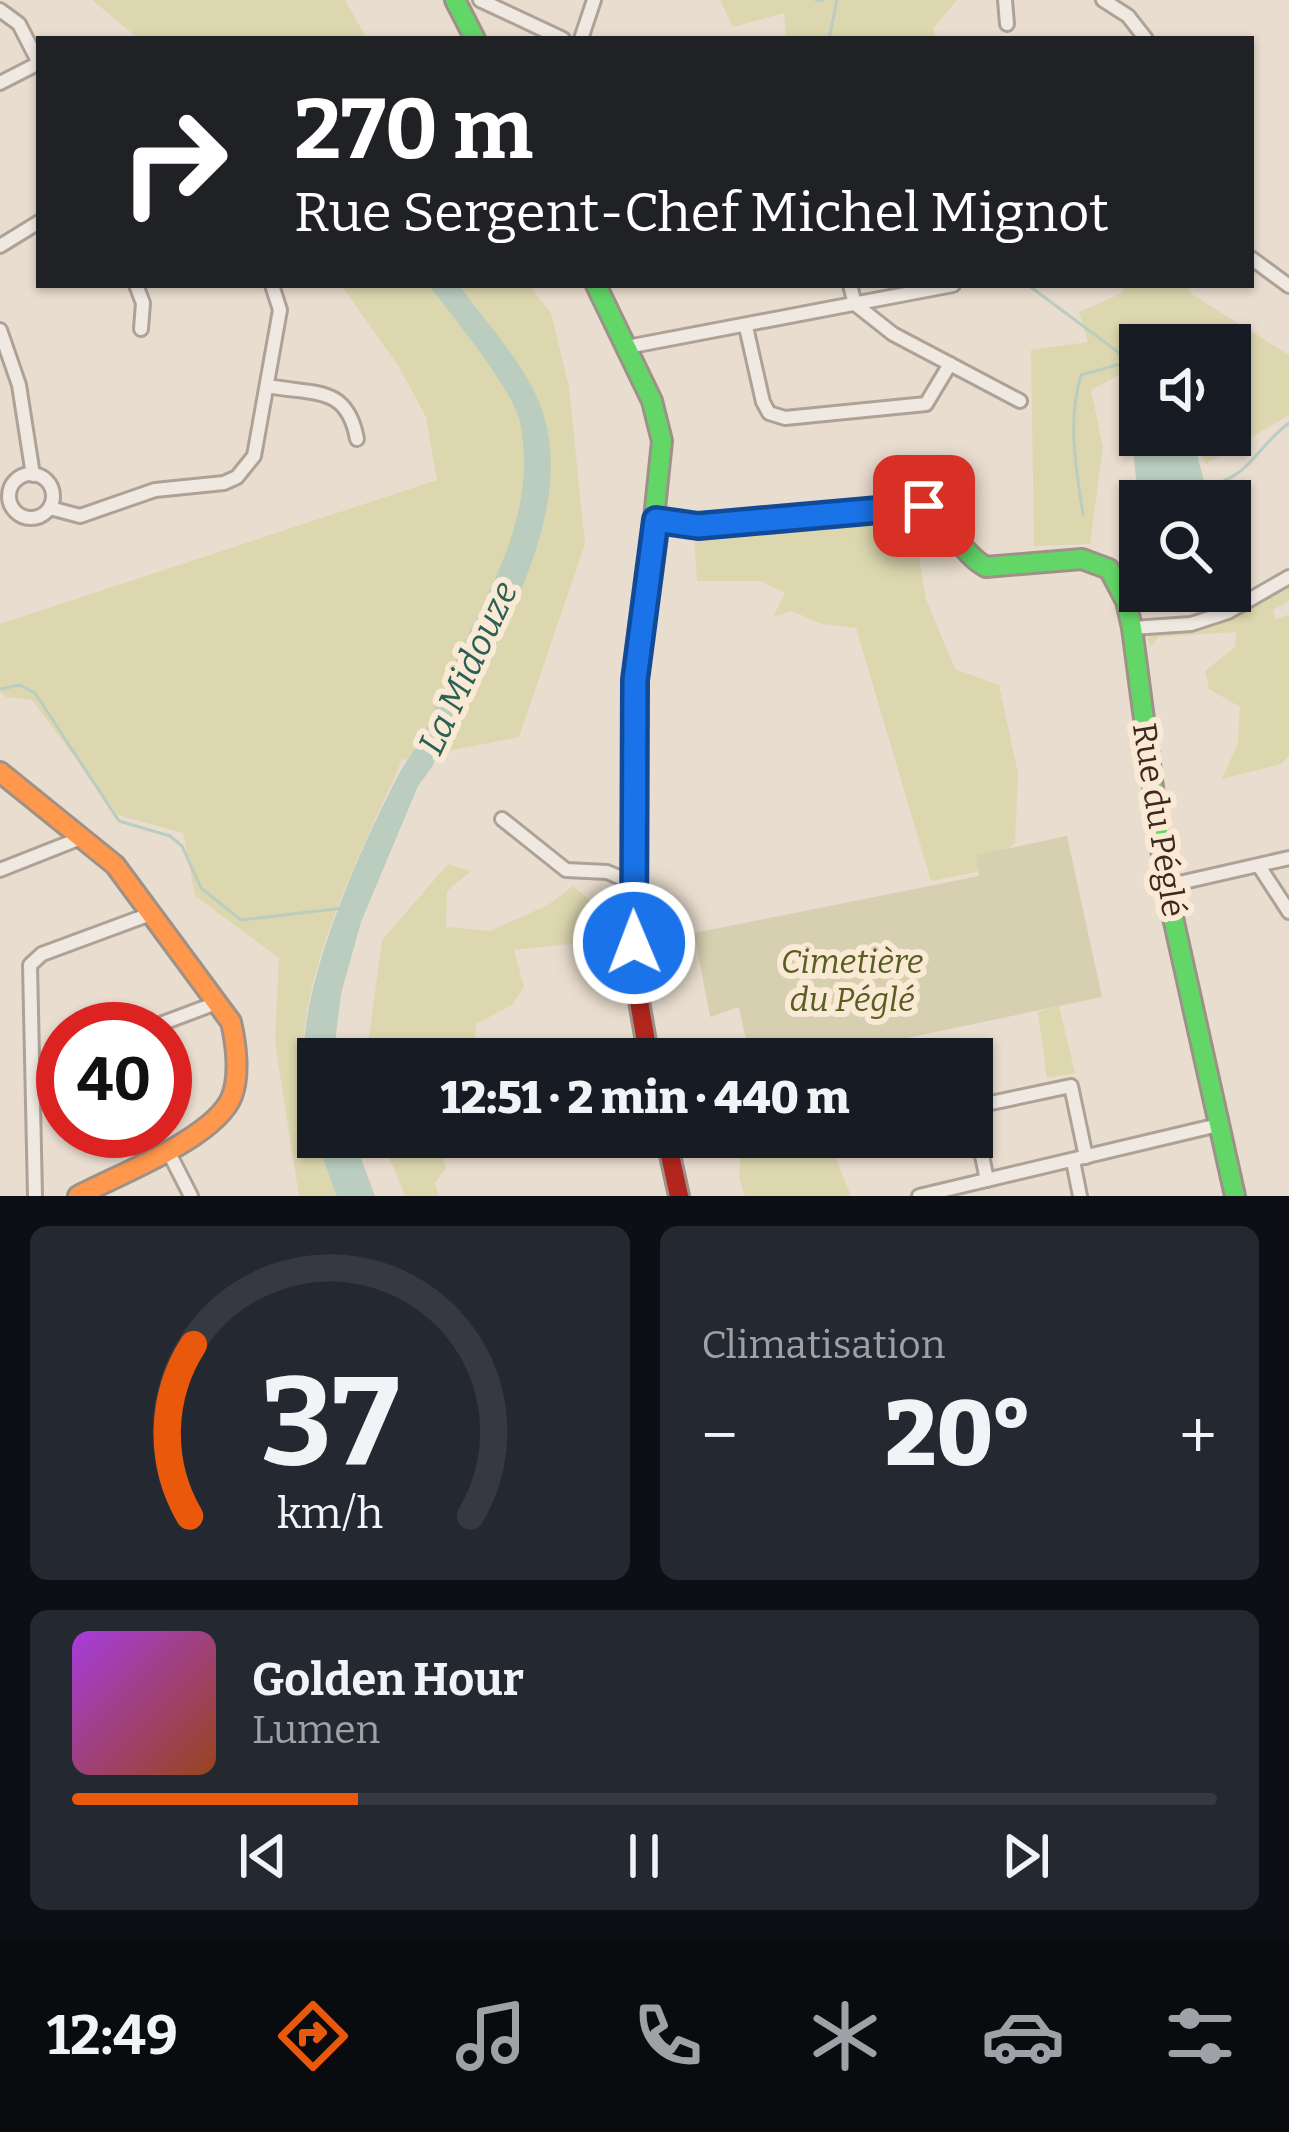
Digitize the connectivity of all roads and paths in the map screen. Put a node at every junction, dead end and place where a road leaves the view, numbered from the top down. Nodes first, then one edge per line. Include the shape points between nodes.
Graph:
1 (454, 0) edge
2 (480, 0) edge
3 (594, 0) edge
4 (1005, 0) edge
5 (1103, 0) edge
6 (494, 7) junction
7 (0, 10) edge
8 (1007, 23) dead end
9 (471, 32) edge
10 (557, 36) edge
11 (582, 36) edge
12 (1144, 36) edge
13 (36, 57) edge
14 (36, 64) edge
15 (0, 82) edge
16 (36, 224) edge
17 (0, 246) edge
18 (1254, 260) edge
19 (1289, 286) edge
20 (137, 288) edge
21 (273, 288) edge
22 (598, 288) edge
23 (851, 288) edge
24 (938, 288) edge
25 (855, 304) junction
26 (746, 327) junction
27 (141, 329) dead end
28 (0, 331) edge
29 (627, 347) junction
30 (950, 364) junction
31 (268, 386) junction
32 (1020, 401) dead end
33 (356, 439) dead end
34 (32, 475) junction
35 (5, 493) edge
36 (50, 508) junction
37 (656, 520) junction
38 (1289, 577) edge
39 (1132, 628) junction
40 (0, 772) edge
41 (502, 819) dead end
42 (81, 838) junction
43 (1289, 858) edge
44 (1259, 866) junction
45 (0, 870) edge
46 (634, 883) junction
47 (1166, 886) junction
48 (1289, 912) edge
49 (153, 913) junction
50 (219, 1002) junction
51 (192, 1012) edge
52 (645, 1038) edge
53 (993, 1102) edge
54 (1218, 1125) junction
55 (192, 1136) edge
56 (151, 1158) edge
57 (173, 1158) edge
58 (671, 1158) edge
59 (982, 1158) edge
60 (1079, 1159) junction
61 (987, 1180) junction
62 (85, 1194) edge
63 (35, 1196) edge
64 (197, 1196) edge
65 (679, 1196) edge
66 (919, 1196) edge
67 (1081, 1196) edge
68 (1235, 1196) edge

1 - 9 street
2 - 6 street
3 - 11 street
4 - 8 street
5 - 12 street
6 - 9 street
6 - 10 street
7 - 13 street via 19,23
14 - 15 street
16 - 17 street
18 - 19 street
20 - 27 street
21 - 31 street via 280,310
22 - 29 street
23 - 25 street
24 - 25 street
25 - 26 street
25 - 30 street
26 - 29 street
26 - 30 street via 763,402 785,418 926,404
28 - 34 street via 19,385
29 - 37 street via 660,421
30 - 32 street
31 - 33 street via 341,402
31 - 36 street via 254,456 237,477 155,490 80,516
34 - 35 street
34 - 36 street via 49,483
35 - 36 street via 21,516
37 - 39 street, Rue du Péglé via 698,526 924,506 938,511 970,559 988,569 1098,560 1126,594
37 - 46 street via 635,680
38 - 39 street via 1228,612
39 - 47 street, Rue du Péglé
40 - 42 street
41 - 46 street via 566,870
42 - 45 street
42 - 49 street
43 - 44 street
44 - 47 street
44 - 48 street
46 - 52 street via 634,972
47 - 54 street, Rue du Péglé
49 - 50 street
49 - 63 street via 32,960
50 - 51 street
50 - 55 street via 236,1044 232,1096
53 - 60 street via 1071,1087
54 - 60 street
54 - 68 street, Rue du Péglé
56 - 62 street
57 - 64 street
58 - 65 street
59 - 61 street
60 - 61 street
60 - 67 street
61 - 66 street

